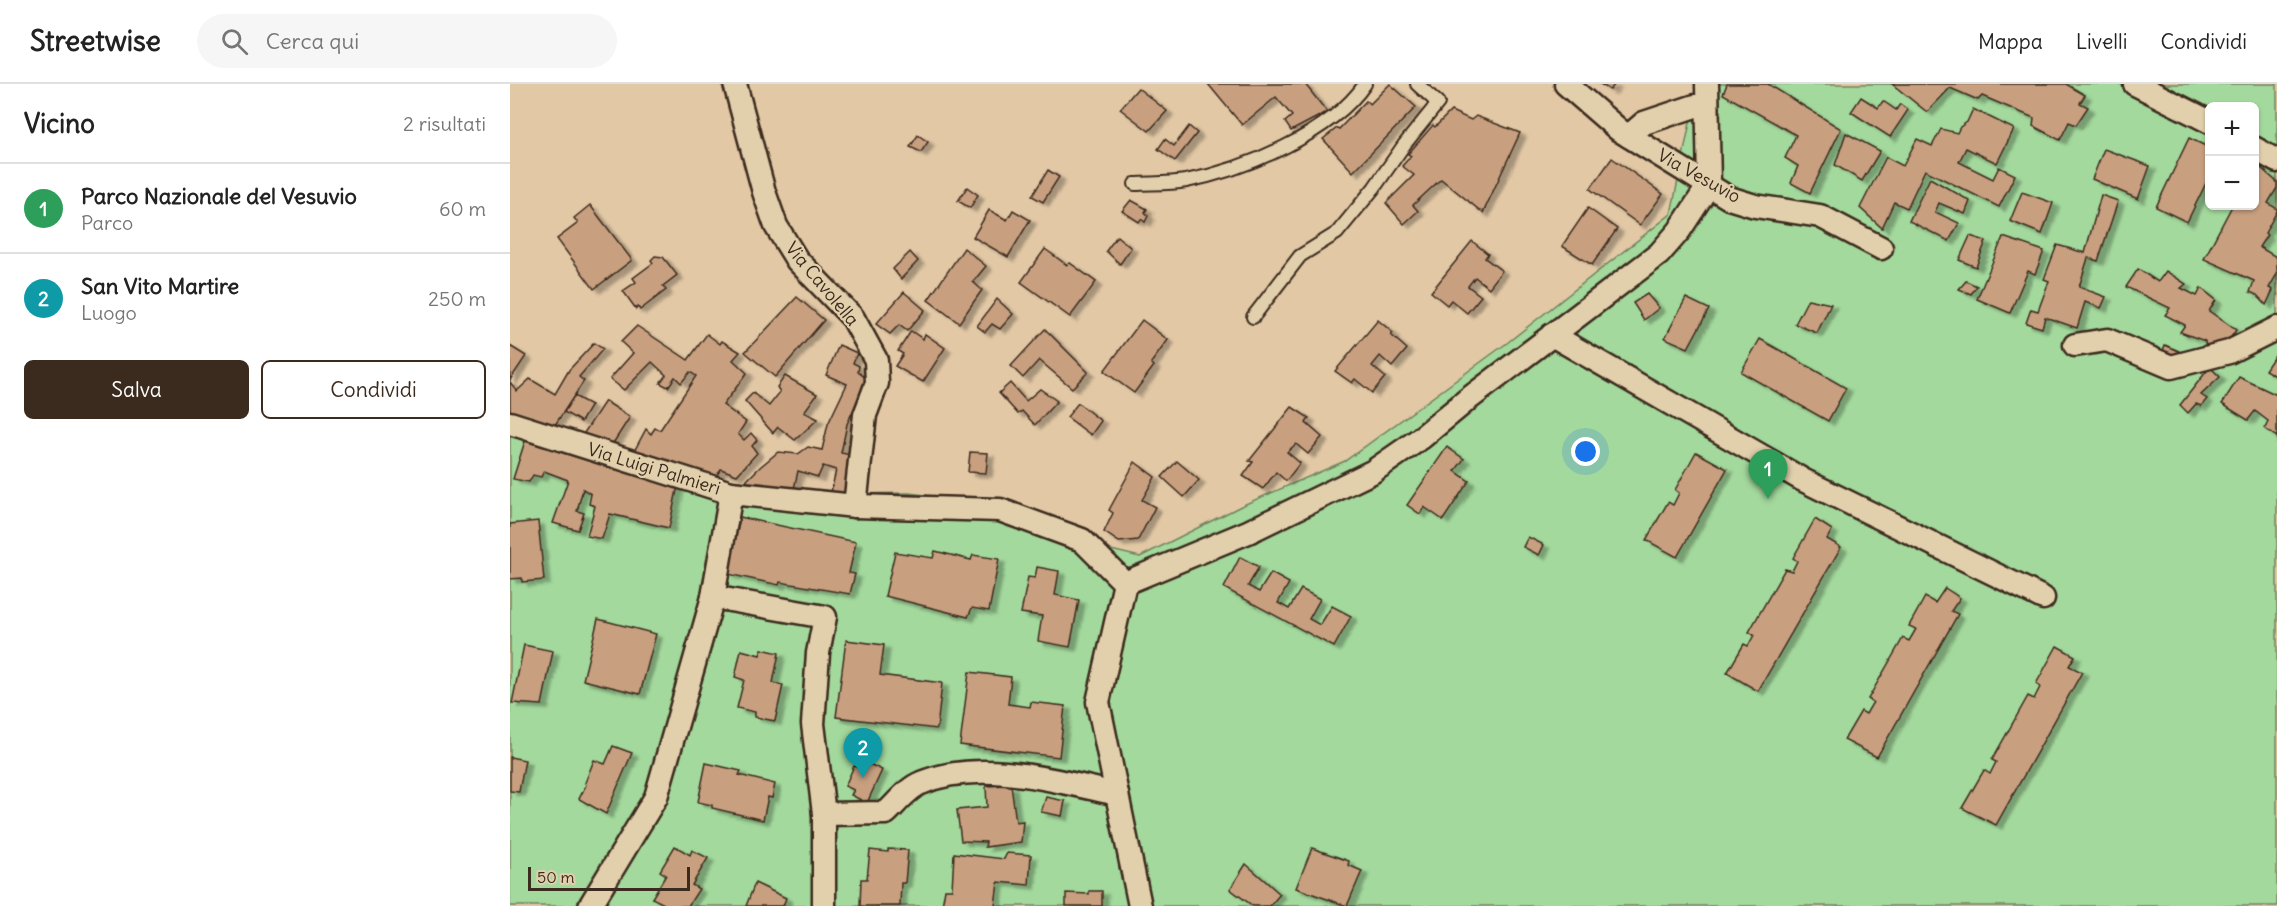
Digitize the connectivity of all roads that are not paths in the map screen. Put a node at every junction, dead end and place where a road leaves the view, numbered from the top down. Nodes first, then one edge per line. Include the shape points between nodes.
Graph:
1 (735, 84) edge
2 (1365, 84) edge
3 (1417, 84) edge
4 (1566, 84) edge
5 (1707, 84) edge
6 (2135, 84) edge
7 (1707, 107) junction
8 (2205, 119) edge
9 (1629, 136) junction
10 (2259, 151) edge
11 (2277, 161) edge
12 (1135, 184) dead end
13 (1709, 185) junction
14 (1881, 248) dead end
15 (1254, 317) dead end
16 (2277, 328) edge
17 (1552, 335) junction
18 (2075, 345) dead end
19 (510, 423) edge
20 (731, 493) junction
21 (855, 506) junction
22 (1125, 583) junction
23 (713, 597) junction
24 (2043, 598) dead end
25 (1117, 794) junction
26 (824, 814) junction
27 (590, 906) edge
28 (824, 906) edge
29 (1140, 906) edge

1 - 21 street, Via Cavolella via 776,226 797,260 853,318 876,360 877,383 866,415
2 - 12 lane via 1356,97 1327,121 1236,168 1184,182
3 - 15 lane via 1438,102 1337,233 1300,256
4 - 9 street, Via Vesuvio
5 - 7 street
6 - 8 street
7 - 9 street via 1695,106 1644,123
7 - 13 street
9 - 13 street, Via Vesuvio
10 - 11 street
13 - 14 street, Via Vesuvio via 1729,198 1755,206 1820,216
13 - 17 street via 1659,254
16 - 18 street via 2229,352 2171,367 2107,340
17 - 22 street via 1372,472 1248,532
17 - 24 street via 1803,480
19 - 20 street, Via Luigi Palmieri
20 - 21 street
20 - 23 street, Via Luigi Palmieri
21 - 22 street via 1000,510 1082,540
22 - 25 street via 1098,702
23 - 26 street via 825,617 813,724
23 - 27 street, Via Luigi Palmieri via 656,797
25 - 26 street via 1033,776 960,772 918,783 885,813
25 - 29 street
26 - 28 street

